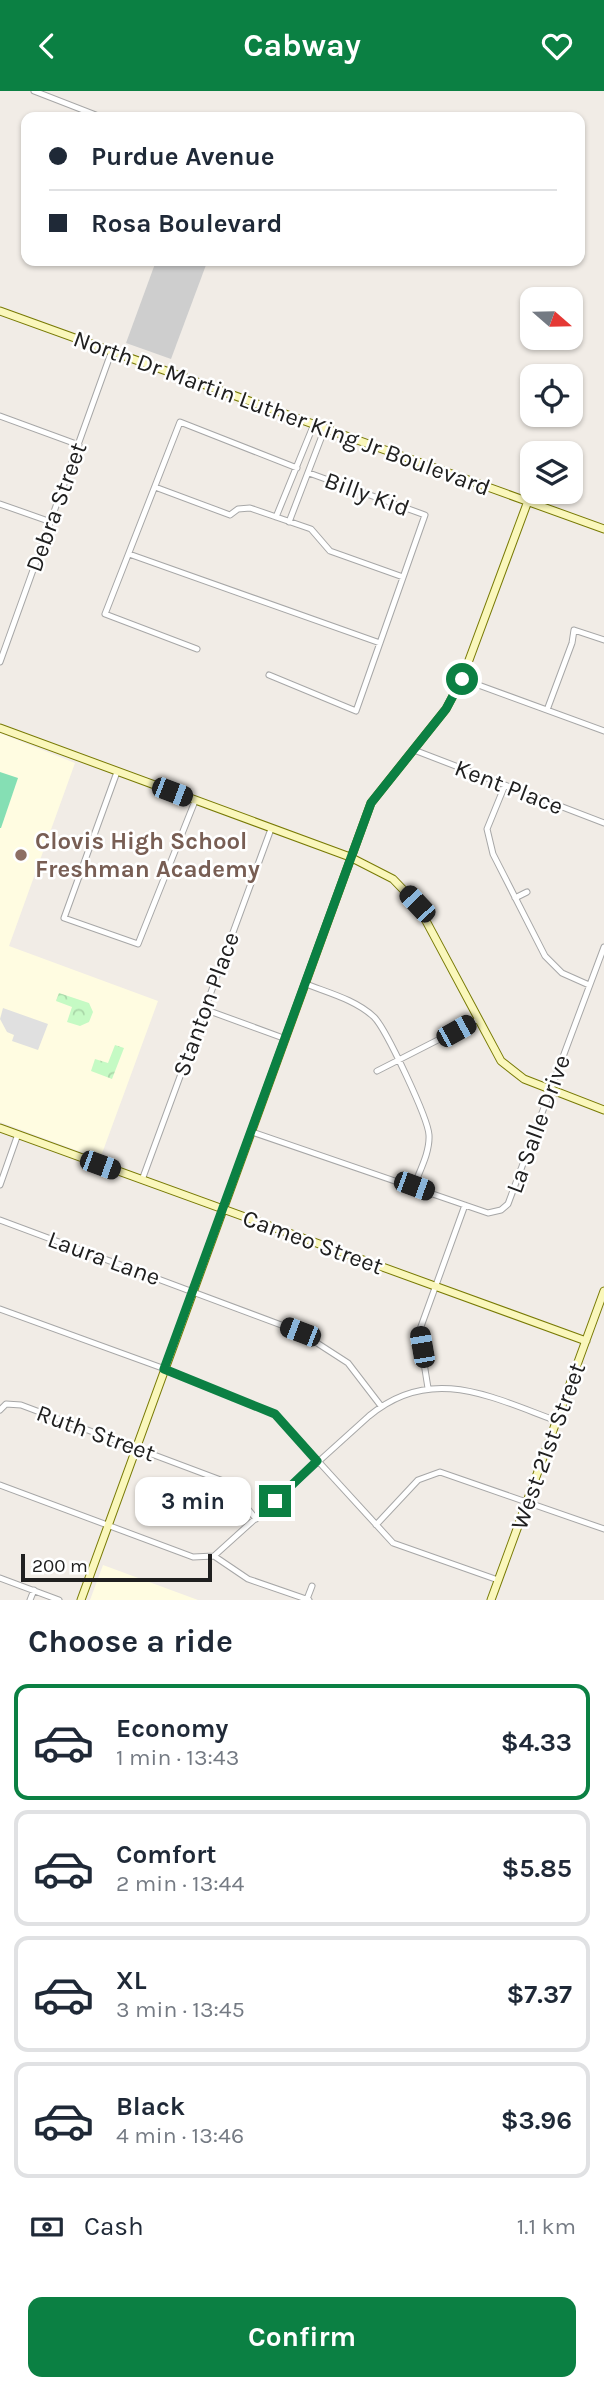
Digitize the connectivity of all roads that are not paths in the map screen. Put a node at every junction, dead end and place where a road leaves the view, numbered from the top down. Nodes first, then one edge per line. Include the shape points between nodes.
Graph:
1 (34, 91) edge
2 (88, 112) edge
3 (0, 311) edge
4 (111, 353) junction
5 (0, 416) edge
6 (314, 424) junction
7 (325, 428) junction
8 (79, 445) junction
9 (297, 468) junction
10 (309, 473) junction
11 (155, 487) junction
12 (520, 498) edge
13 (0, 503) edge
14 (527, 504) edge
15 (536, 504) edge
16 (276, 517) junction
17 (51, 522) junction
18 (289, 522) junction
19 (604, 529) edge
20 (129, 554) junction
21 (403, 577) junction
22 (604, 640) edge
23 (380, 643) junction
24 (197, 649) dead end
25 (0, 662) edge
26 (269, 675) dead end
27 (462, 679) junction
28 (547, 710) junction
29 (0, 728) edge
30 (604, 731) edge
31 (414, 750) junction
32 (117, 772) junction
33 (505, 785) junction
34 (195, 801) junction
35 (604, 823) edge
36 (271, 829) junction
37 (350, 857) junction
38 (527, 892) dead end
39 (515, 898) junction
40 (604, 947) edge
41 (306, 984) junction
42 (589, 985) junction
43 (204, 1009) junction
44 (477, 1020) junction
45 (286, 1039) junction
46 (398, 1060) junction
47 (377, 1071) dead end
48 (550, 1090) junction
49 (604, 1110) edge
50 (0, 1128) edge
51 (253, 1132) junction
52 (18, 1134) junction
53 (142, 1180) junction
54 (0, 1185) edge
55 (414, 1186) junction
56 (465, 1205) junction
57 (223, 1209) junction
58 (0, 1220) edge
59 (435, 1286) junction
60 (194, 1290) junction
61 (603, 1296) edge
62 (0, 1309) edge
63 (586, 1341) junction
64 (164, 1369) junction
65 (428, 1388) junction
66 (381, 1406) junction
67 (0, 1410) edge
68 (557, 1421) junction
69 (136, 1447) junction
70 (317, 1461) junction
71 (0, 1485) edge
72 (527, 1500) junction
73 (257, 1519) junction
74 (376, 1525) junction
75 (107, 1527) junction
76 (604, 1529) edge
77 (214, 1556) junction
78 (0, 1578) edge
79 (498, 1580) junction
80 (312, 1586) dead end
81 (34, 1590) junction
82 (308, 1599) edge
83 (30, 1600) edge
84 (58, 1600) edge
85 (81, 1600) edge
86 (491, 1600) edge

1 - 2 street
3 - 4 street, North Dr Martin Luther King Jr Boulevard
4 - 6 street, North Dr Martin Luther King Jr Boulevard
4 - 8 street, Debra Street
5 - 8 street
6 - 7 street, North Dr Martin Luther King Jr Boulevard
6 - 9 street
7 - 10 street
7 - 12 street, North Dr Martin Luther King Jr Boulevard
8 - 17 street, Debra Street
9 - 11 street via 180,422
9 - 16 street
10 - 18 street
10 - 21 street, Billy Kid via 425,515
11 - 16 street via 230,515 250,508
11 - 20 street
13 - 17 street
14 - 27 street
15 - 19 street, North Dr Martin Luther King Jr Boulevard
16 - 18 street
17 - 25 street, Debra Street
18 - 21 street via 311,529 330,551
20 - 23 street
20 - 24 street via 105,614
21 - 23 street
22 - 28 street via 573,630
23 - 26 street via 356,711
27 - 28 street
27 - 31 street via 446,709
28 - 30 street
29 - 32 street
31 - 33 street, Kent Place
31 - 37 street via 371,803
32 - 34 street
32 - 34 street via 64,918 138,944
33 - 35 street, Kent Place
33 - 39 street via 487,829 493,854
34 - 36 street
36 - 37 street
36 - 43 street, Stanton Place
37 - 41 street
37 - 44 street via 393,879 417,904
38 - 39 street
39 - 42 street via 545,956 562,974
40 - 42 street, La Salle Drive
41 - 45 street
41 - 46 street via 351,1002 375,1018
42 - 48 street, La Salle Drive
43 - 45 street
43 - 53 street, Stanton Place
44 - 46 street
44 - 48 street via 501,1061 524,1079
45 - 51 street
46 - 47 street
46 - 55 street via 429,1131
48 - 49 street
48 - 56 street, La Salle Drive via 508,1204 488,1213
50 - 52 street, Cameo Street
51 - 55 street, La Salle Drive
51 - 57 street
52 - 53 street, Cameo Street
52 - 54 street
53 - 57 street, Cameo Street
55 - 56 street, La Salle Drive
56 - 59 street
57 - 59 street, Cameo Street
57 - 60 street
58 - 60 street, Laura Lane
59 - 63 street, Cameo Street
59 - 65 street via 419,1332
60 - 64 street
60 - 66 street, Laura Lane via 300,1332 348,1363
61 - 63 street, West 21st Street
62 - 64 street
63 - 68 street, West 21st Street
64 - 69 street
64 - 70 street via 275,1414
65 - 66 street
65 - 68 street via 472,1390
66 - 70 street
67 - 69 street, Ruth Street via 6,1404 21,1405
68 - 72 street, West 21st Street
69 - 73 street, Ruth Street via 226,1482
69 - 75 street
70 - 73 street
70 - 74 street
71 - 75 street
72 - 74 street via 440,1472 418,1481
72 - 76 street
72 - 79 street, West 21st Street
73 - 77 street
74 - 79 street via 393,1543
75 - 77 street via 193,1557
75 - 85 street
77 - 82 street via 248,1579
78 - 81 street
79 - 86 street, West 21st Street
80 - 82 street
81 - 83 street
81 - 84 street

